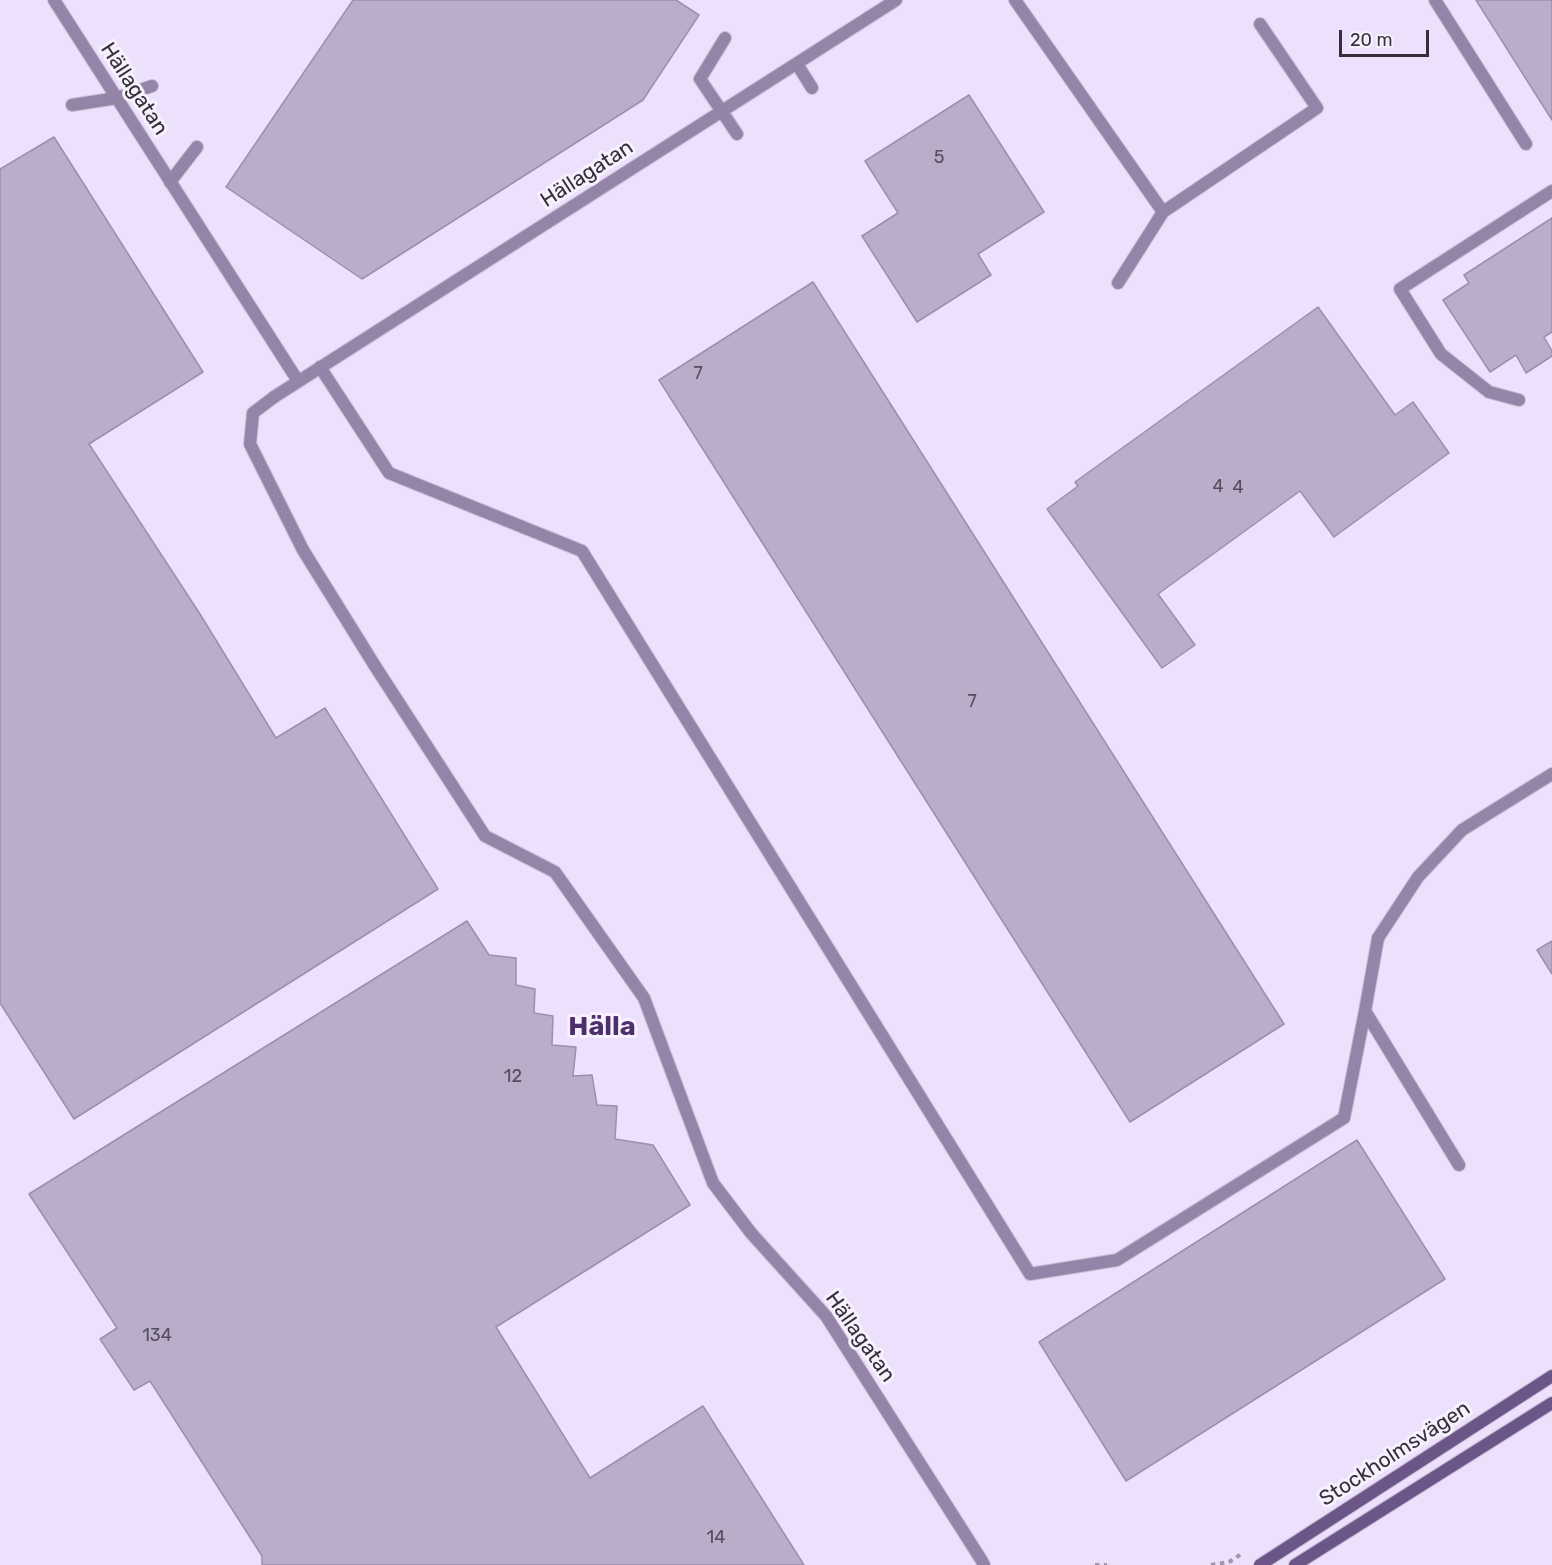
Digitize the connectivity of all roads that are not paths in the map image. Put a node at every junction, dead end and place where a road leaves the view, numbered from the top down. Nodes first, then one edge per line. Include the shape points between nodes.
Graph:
1 (54, 0) edge
2 (896, 0) edge
3 (1015, 0) edge
4 (1435, 0) edge
5 (881, 4) edge
6 (1260, 24) dead end
7 (725, 38) dead end
8 (797, 63) junction
9 (152, 86) dead end
10 (812, 88) dead end
11 (117, 98) junction
12 (72, 105) dead end
13 (722, 111) junction
14 (737, 135) dead end
15 (1526, 144) dead end
16 (197, 147) dead end
17 (170, 182) junction
18 (1552, 191) edge
19 (1164, 212) junction
20 (1118, 283) dead end
21 (320, 367) junction
22 (298, 381) junction
23 (1519, 399) dead end
24 (1552, 774) edge
25 (1365, 1011) junction
26 (1459, 1165) dead end
27 (1552, 1376) edge
28 (1552, 1403) edge
29 (984, 1564) edge
30 (1260, 1565) edge
31 (1295, 1565) edge

1 - 11 street, Hällagatan
2 - 5 street, Hällagatan
3 - 19 street
4 - 15 street
5 - 8 street, Hällagatan
6 - 19 street via 1317,108
7 - 13 street via 700,79
8 - 10 street
8 - 13 street, Hällagatan
9 - 11 street
11 - 12 street
11 - 17 street, Hällagatan
13 - 14 street
13 - 21 street, Hällagatan
16 - 17 street
17 - 22 street, Hällagatan
18 - 23 street via 1400,289 1441,354 1489,392
19 - 20 street
21 - 22 street, Hällagatan
21 - 25 street via 389,473 582,551 1030,1274 1118,1260 1344,1119
22 - 29 street, Hällagatan via 253,413 250,444 303,550 485,836 555,872 644,998 713,1183 751,1233 826,1316
24 - 25 street via 1462,830 1418,877 1378,938
25 - 26 street
27 - 30 main road, Stockholmsvägen
28 - 31 main road, Stockholmsvägen

